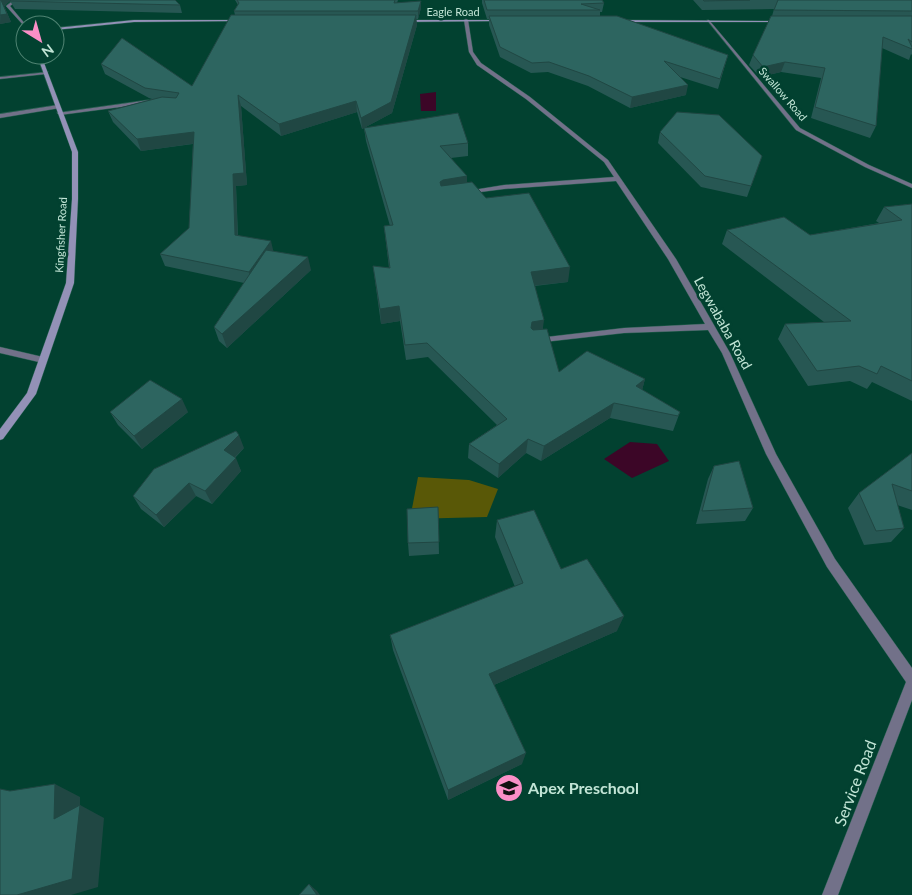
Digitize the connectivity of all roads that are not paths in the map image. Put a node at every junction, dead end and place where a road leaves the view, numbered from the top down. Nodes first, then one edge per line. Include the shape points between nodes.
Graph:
1 (16, 0) edge
2 (8, 6) junction
3 (0, 7) edge
4 (16, 15) edge
5 (466, 20) junction
6 (243, 21) edge
7 (399, 21) edge
8 (505, 21) edge
9 (612, 21) edge
10 (708, 21) junction
11 (786, 22) edge
12 (65, 28) edge
13 (43, 65) edge
14 (46, 73) junction
15 (0, 78) edge
16 (160, 103) edge
17 (59, 110) junction
18 (0, 116) edge
19 (618, 179) junction
20 (912, 186) edge
21 (461, 194) edge
22 (711, 327) junction
23 (534, 341) edge
24 (0, 350) edge
25 (43, 360) junction
26 (0, 436) edge
27 (912, 681) edge
28 (830, 895) edge

1 - 2 street
2 - 3 street
2 - 4 street
5 - 7 street, Eagle Road
5 - 8 street, Eagle Road
5 - 19 street, Legwababa Road via 471,52 478,64 528,98 606,162
6 - 12 street via 134,21
9 - 10 street
10 - 11 street
10 - 20 street, Swallow Road via 798,129
13 - 14 street, Kingfisher Road
14 - 15 street
14 - 17 street, Kingfisher Road
16 - 17 street
17 - 18 street
17 - 25 street, Kingfisher Road via 75,152 70,284
19 - 21 street via 504,187
19 - 22 street, Legwababa Road via 672,259
22 - 23 street via 597,332
22 - 27 street, Legwababa Road via 726,352 771,454 831,564
24 - 25 street
25 - 26 street, Kingfisher Road via 31,394
27 - 28 street, Service Road

